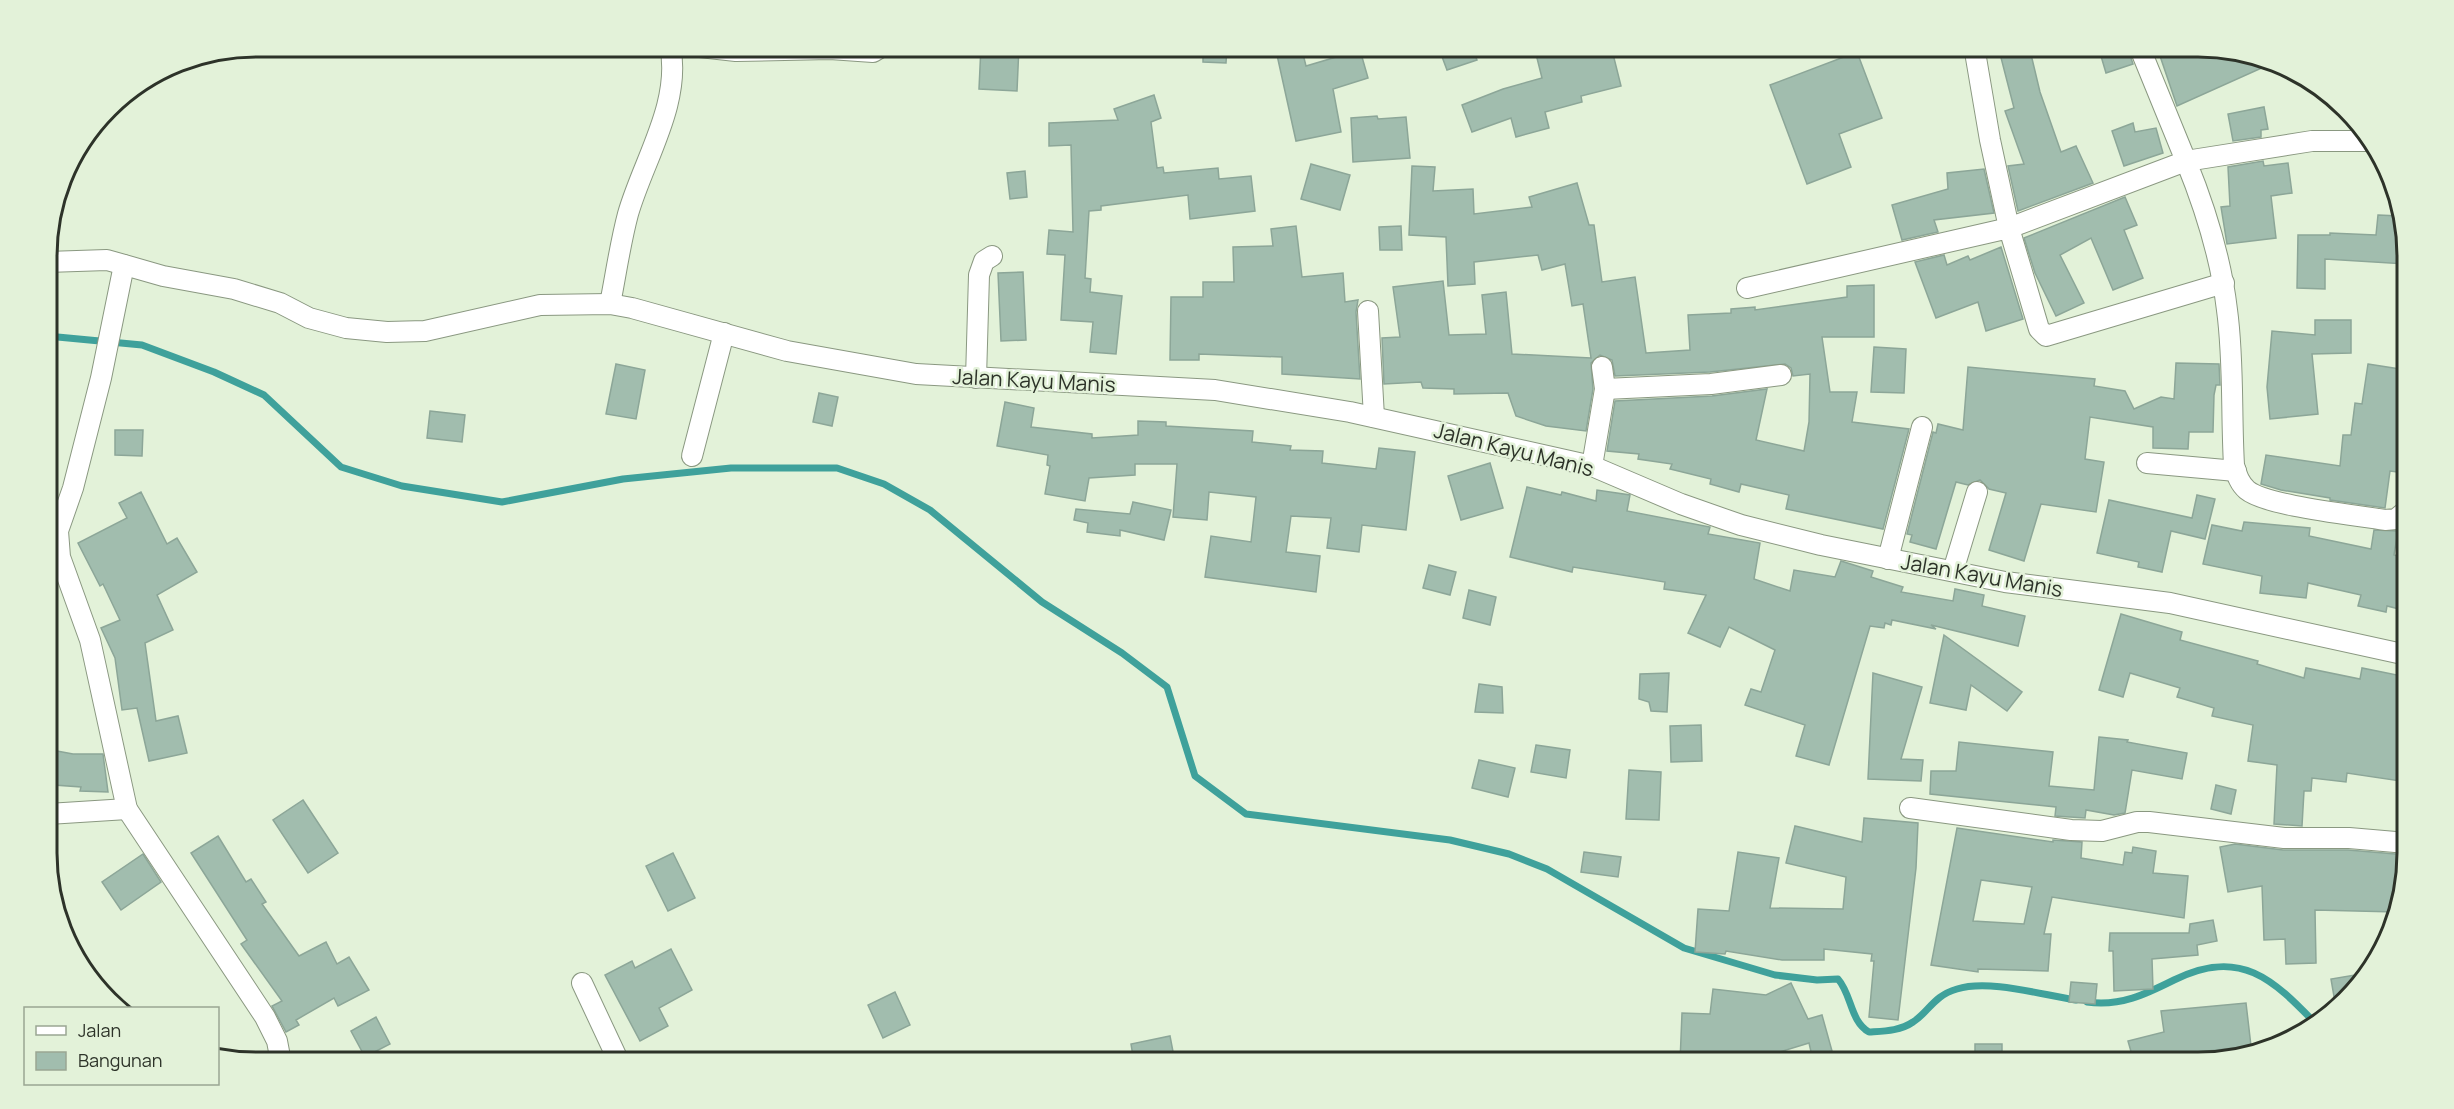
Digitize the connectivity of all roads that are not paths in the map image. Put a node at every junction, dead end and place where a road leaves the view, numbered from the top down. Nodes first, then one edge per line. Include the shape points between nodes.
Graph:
1 (672, 57) edge
2 (1976, 57) edge
3 (2143, 57) edge
4 (2360, 141) edge
5 (2186, 161) junction
6 (2009, 228) junction
7 (992, 256) dead end
8 (57, 261) edge
9 (124, 265) junction
10 (2223, 283) junction
11 (1747, 288) dead end
12 (610, 304) junction
13 (1368, 311) dead end
14 (724, 333) junction
15 (1602, 367) dead end
16 (1781, 375) dead end
17 (976, 378) junction
18 (1605, 389) junction
19 (1374, 417) junction
20 (1922, 427) dead end
21 (692, 456) dead end
22 (2147, 463) dead end
23 (1592, 466) junction
24 (2236, 471) junction
25 (1977, 492) dead end
26 (2397, 518) edge
27 (1888, 559) junction
28 (1953, 571) junction
29 (2397, 653) edge
30 (1910, 808) dead end
31 (128, 809) junction
32 (57, 813) edge
33 (2397, 842) edge
34 (582, 983) dead end
35 (279, 1052) edge
36 (614, 1052) edge

1 - 12 street via 674,66 662,123 629,212
2 - 6 street
3 - 5 street
4 - 5 street via 2301,142
5 - 6 street
5 - 10 street via 2207,216
6 - 10 street via 2039,329 2046,336
6 - 11 street
7 - 17 street via 984,261 979,275
8 - 9 street, Jalan Kayu Manis via 107,260
9 - 12 street, Jalan Kayu Manis via 234,289 346,328 387,332 425,331 540,305
9 - 31 street via 102,378 58,531 60,557 90,640
10 - 24 street
12 - 14 street, Jalan Kayu Manis
13 - 19 street
14 - 17 street, Jalan Kayu Manis via 787,351 916,374
14 - 21 street
15 - 18 street
16 - 18 street via 1711,384
17 - 19 street, Jalan Kayu Manis via 1215,390
18 - 23 street
19 - 23 street, Jalan Kayu Manis
20 - 27 street
22 - 24 street
23 - 27 street, Jalan Kayu Manis via 1741,525
24 - 26 street via 2248,491 2269,500 2385,520
25 - 28 street
27 - 28 street, Jalan Kayu Manis
28 - 29 street, Jalan Kayu Manis via 2005,582 2170,603
30 - 33 street via 2071,830 2102,831 2149,822 2284,838
31 - 32 street
31 - 35 street via 266,1017
34 - 36 street

